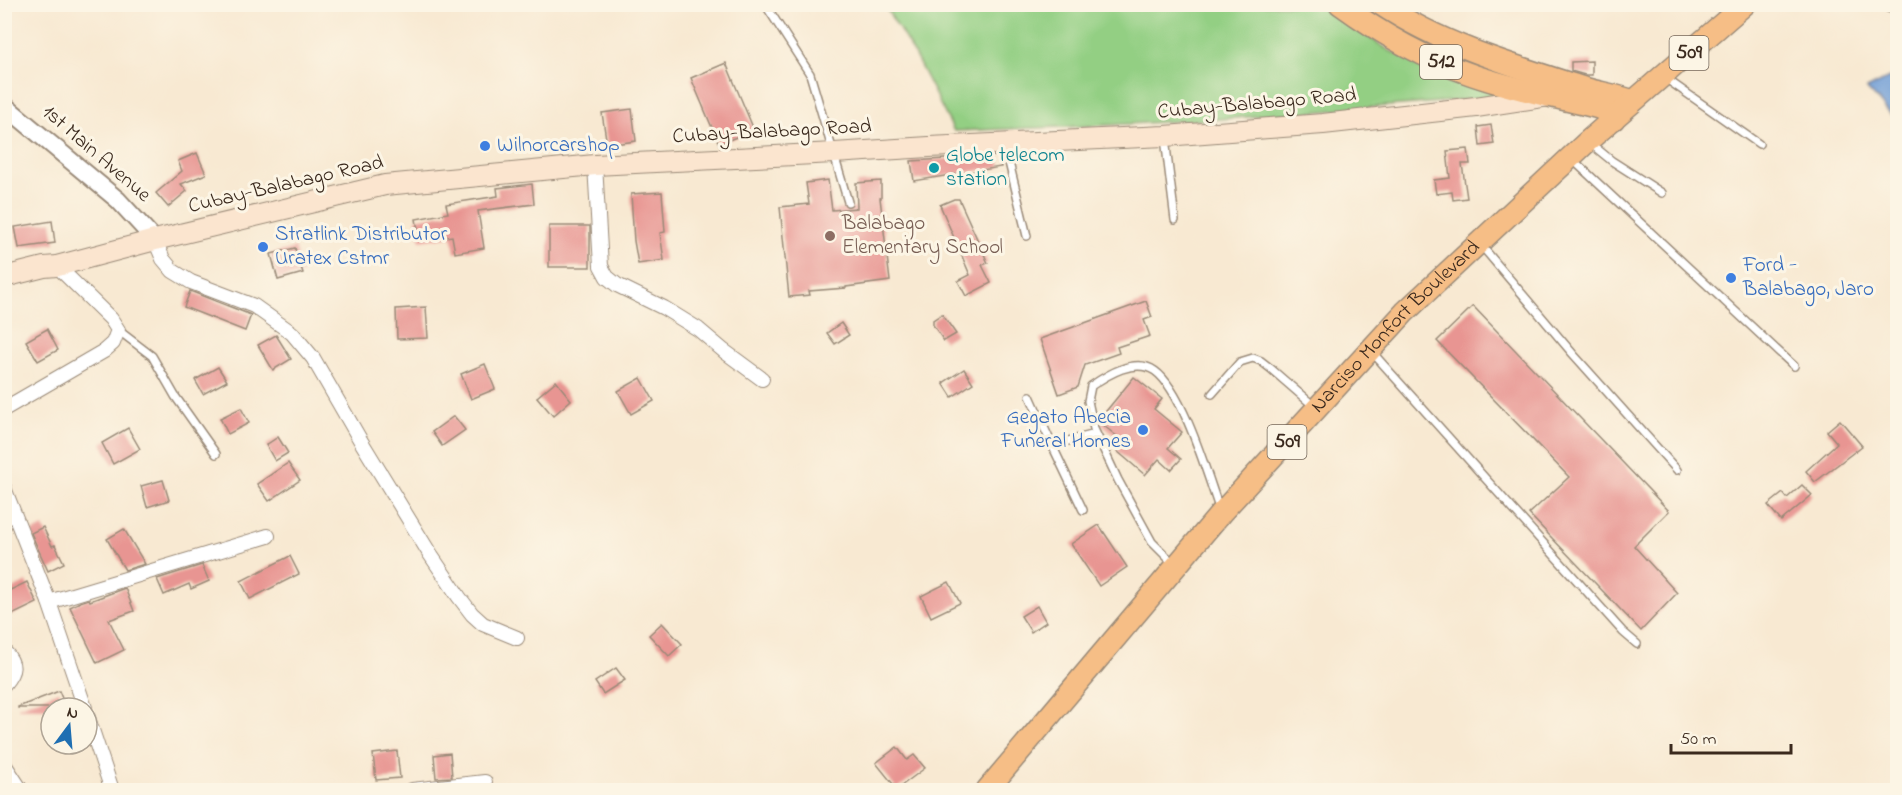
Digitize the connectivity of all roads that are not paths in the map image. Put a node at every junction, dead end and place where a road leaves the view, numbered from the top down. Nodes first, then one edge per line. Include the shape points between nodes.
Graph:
1 (765, 4) edge
2 (1340, 4) edge
3 (1380, 4) edge
4 (1745, 4) edge
5 (1885, 4) edge
6 (1898, 11) edge
7 (1663, 77) junction
8 (1552, 96) junction
9 (1633, 101) junction
10 (4, 105) edge
11 (1614, 119) junction
12 (1165, 136) junction
13 (1588, 141) junction
14 (1004, 143) junction
15 (1759, 144) dead end
16 (834, 153) junction
17 (1570, 158) junction
18 (595, 165) junction
19 (1662, 193) dead end
20 (848, 202) dead end
21 (1175, 220) dead end
22 (1027, 236) dead end
23 (155, 240) junction
24 (1479, 242) junction
25 (57, 266) junction
26 (6, 274) edge
27 (118, 330) junction
28 (1370, 350) junction
29 (1794, 366) dead end
30 (762, 379) dead end
31 (1212, 394) dead end
32 (1030, 396) dead end
33 (4, 409) edge
34 (1317, 409) junction
35 (1096, 434) junction
36 (1052, 445) junction
37 (216, 454) dead end
38 (1677, 470) dead end
39 (4, 488) edge
40 (1083, 510) dead end
41 (1221, 513) junction
42 (268, 536) dead end
43 (1177, 567) junction
44 (49, 602) junction
45 (517, 638) dead end
46 (1637, 644) dead end
47 (4, 651) edge
48 (4, 684) edge
49 (81, 696) edge
50 (99, 751) edge
51 (4, 764) edge
52 (485, 782) dead end
53 (21, 790) edge
54 (112, 790) edge
55 (412, 790) edge
56 (987, 790) edge

1 - 16 lane via 810,74
2 - 8 main road, 512 via 1392,39 1467,73
3 - 9 main road, 512 via 1403,20 1475,52
4 - 7 main road, Narciso Monfort Boulevard / 509
5 - 6 lane
7 - 9 main road, Narciso Monfort Boulevard / 509
7 - 15 lane
8 - 11 main road, 512 via 1599,108
8 - 12 main road, Cubay-Balabago Road via 1323,124
9 - 11 main road, Narciso Monfort Boulevard / 509
10 - 23 street, 1st Main Avenue via 118,200
11 - 13 main road, Narciso Monfort Boulevard / 509
12 - 14 main road, Cubay-Balabago Road
12 - 21 lane
13 - 17 main road, Narciso Monfort Boulevard / 509
13 - 19 lane
14 - 16 main road, Cubay-Balabago Road
14 - 22 lane
16 - 18 main road, Cubay-Balabago Road
16 - 20 lane
17 - 24 main road, Narciso Monfort Boulevard / 509
17 - 29 lane
18 - 23 main road, Cubay-Balabago Road via 386,185
18 - 30 street via 601,266 608,277 698,329
23 - 25 main road, Cubay-Balabago Road
23 - 45 street via 173,271 254,306 292,333 313,358 459,597 483,624
24 - 28 main road, Narciso Monfort Boulevard / 509
24 - 38 lane
25 - 26 main road, Cubay-Balabago Road
25 - 27 street
27 - 33 street via 113,343 104,351
27 - 37 lane via 152,356
28 - 34 main road, Narciso Monfort Boulevard / 509
28 - 46 lane
31 - 34 lane via 1240,362 1253,358
32 - 36 lane
34 - 41 main road, Narciso Monfort Boulevard / 509
35 - 36 lane
35 - 41 lane via 1088,401 1090,386 1127,367 1154,370 1182,408
35 - 43 lane via 1152,542
36 - 40 lane
39 - 44 street
41 - 43 main road, Narciso Monfort Boulevard / 509
42 - 44 street
43 - 56 main road, Narciso Monfort Boulevard / 509
44 - 49 street
47 - 48 street via 14,666
50 - 54 street
51 - 53 street
52 - 55 street

